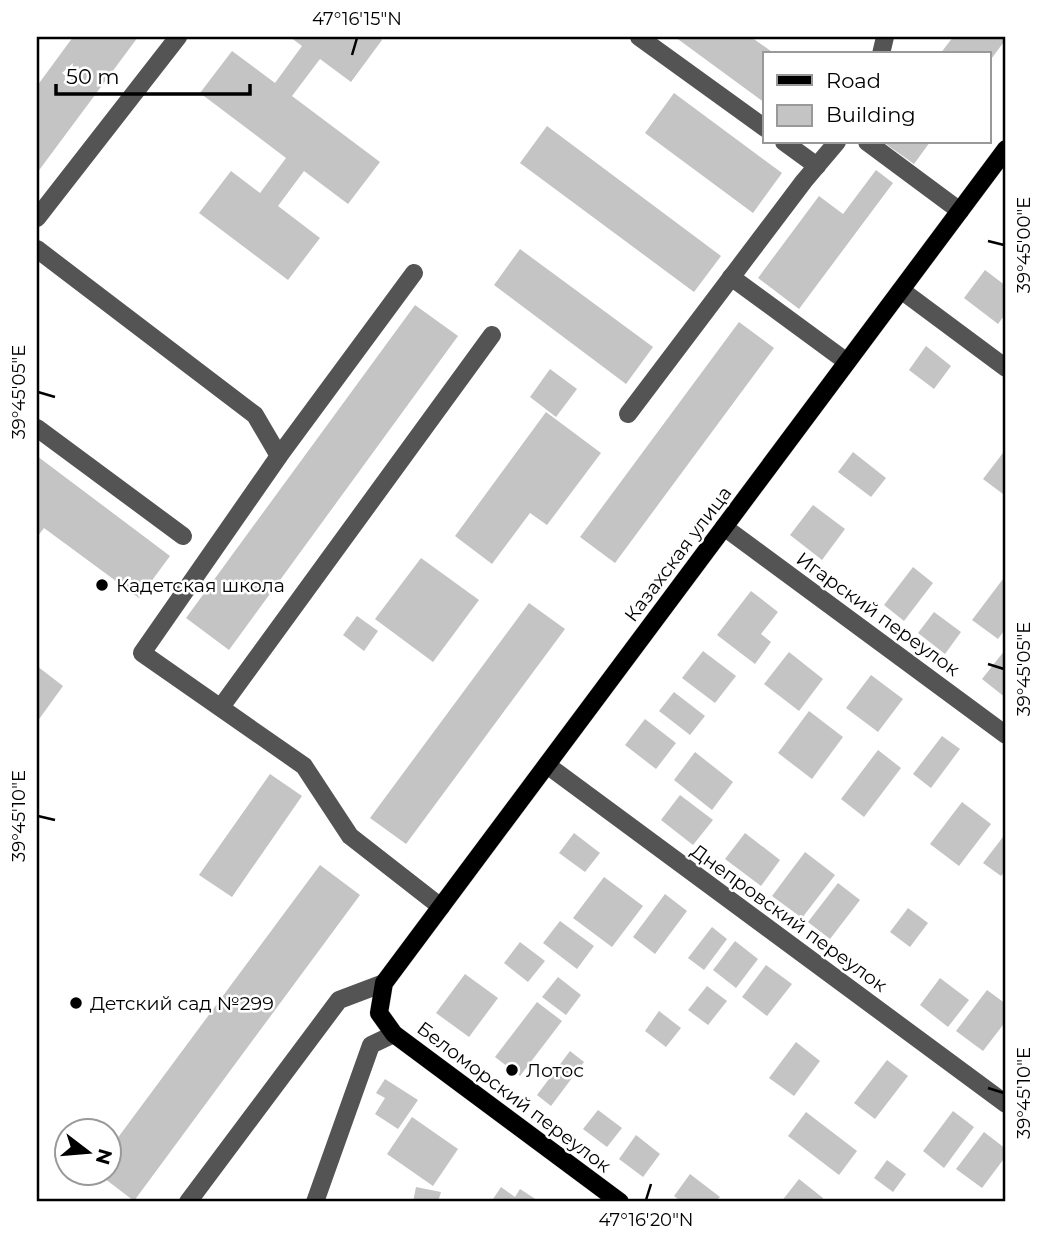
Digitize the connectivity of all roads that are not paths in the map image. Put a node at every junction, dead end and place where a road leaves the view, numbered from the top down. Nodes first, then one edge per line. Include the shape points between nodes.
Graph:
1 (178, 37) edge
2 (639, 37) edge
3 (763, 127) edge
4 (787, 144) edge
5 (835, 144) edge
6 (870, 144) edge
7 (1006, 149) edge
8 (817, 166) junction
9 (960, 211) junction
10 (37, 218) edge
11 (37, 249) edge
12 (414, 274) dead end
13 (731, 277) junction
14 (901, 290) junction
15 (492, 335) dead end
16 (847, 362) junction
17 (1006, 368) edge
18 (628, 414) dead end
19 (37, 428) edge
20 (279, 456) junction
21 (724, 527) junction
22 (183, 536) dead end
23 (221, 707) junction
24 (1006, 735) edge
25 (547, 765) junction
26 (441, 907) junction
27 (384, 983) junction
28 (394, 1034) junction
29 (1006, 1104) edge
30 (188, 1202) edge
31 (315, 1202) edge
32 (620, 1202) edge

1 - 10 street
2 - 3 street
4 - 8 street
5 - 8 street
6 - 9 street
7 - 9 main road, Казахская улица
8 - 13 street
9 - 14 main road, Казахская улица
11 - 20 street via 255,415
12 - 20 street
13 - 16 street
13 - 18 street
14 - 16 main road, Казахская улица
14 - 17 street
15 - 23 street
16 - 21 main road, Казахская улица
19 - 22 street
20 - 23 street via 142,653
21 - 24 street, Игарский переулок
21 - 25 main road, Казахская улица
23 - 26 street via 304,766 350,836
25 - 26 main road, Казахская улица
25 - 29 street, Днепровский переулок
26 - 27 main road, Казахская улица
27 - 28 main road, Беломорский переулок via 379,1013
27 - 30 street via 339,1000
28 - 31 street via 372,1045
28 - 32 main road, Беломорский переулок

